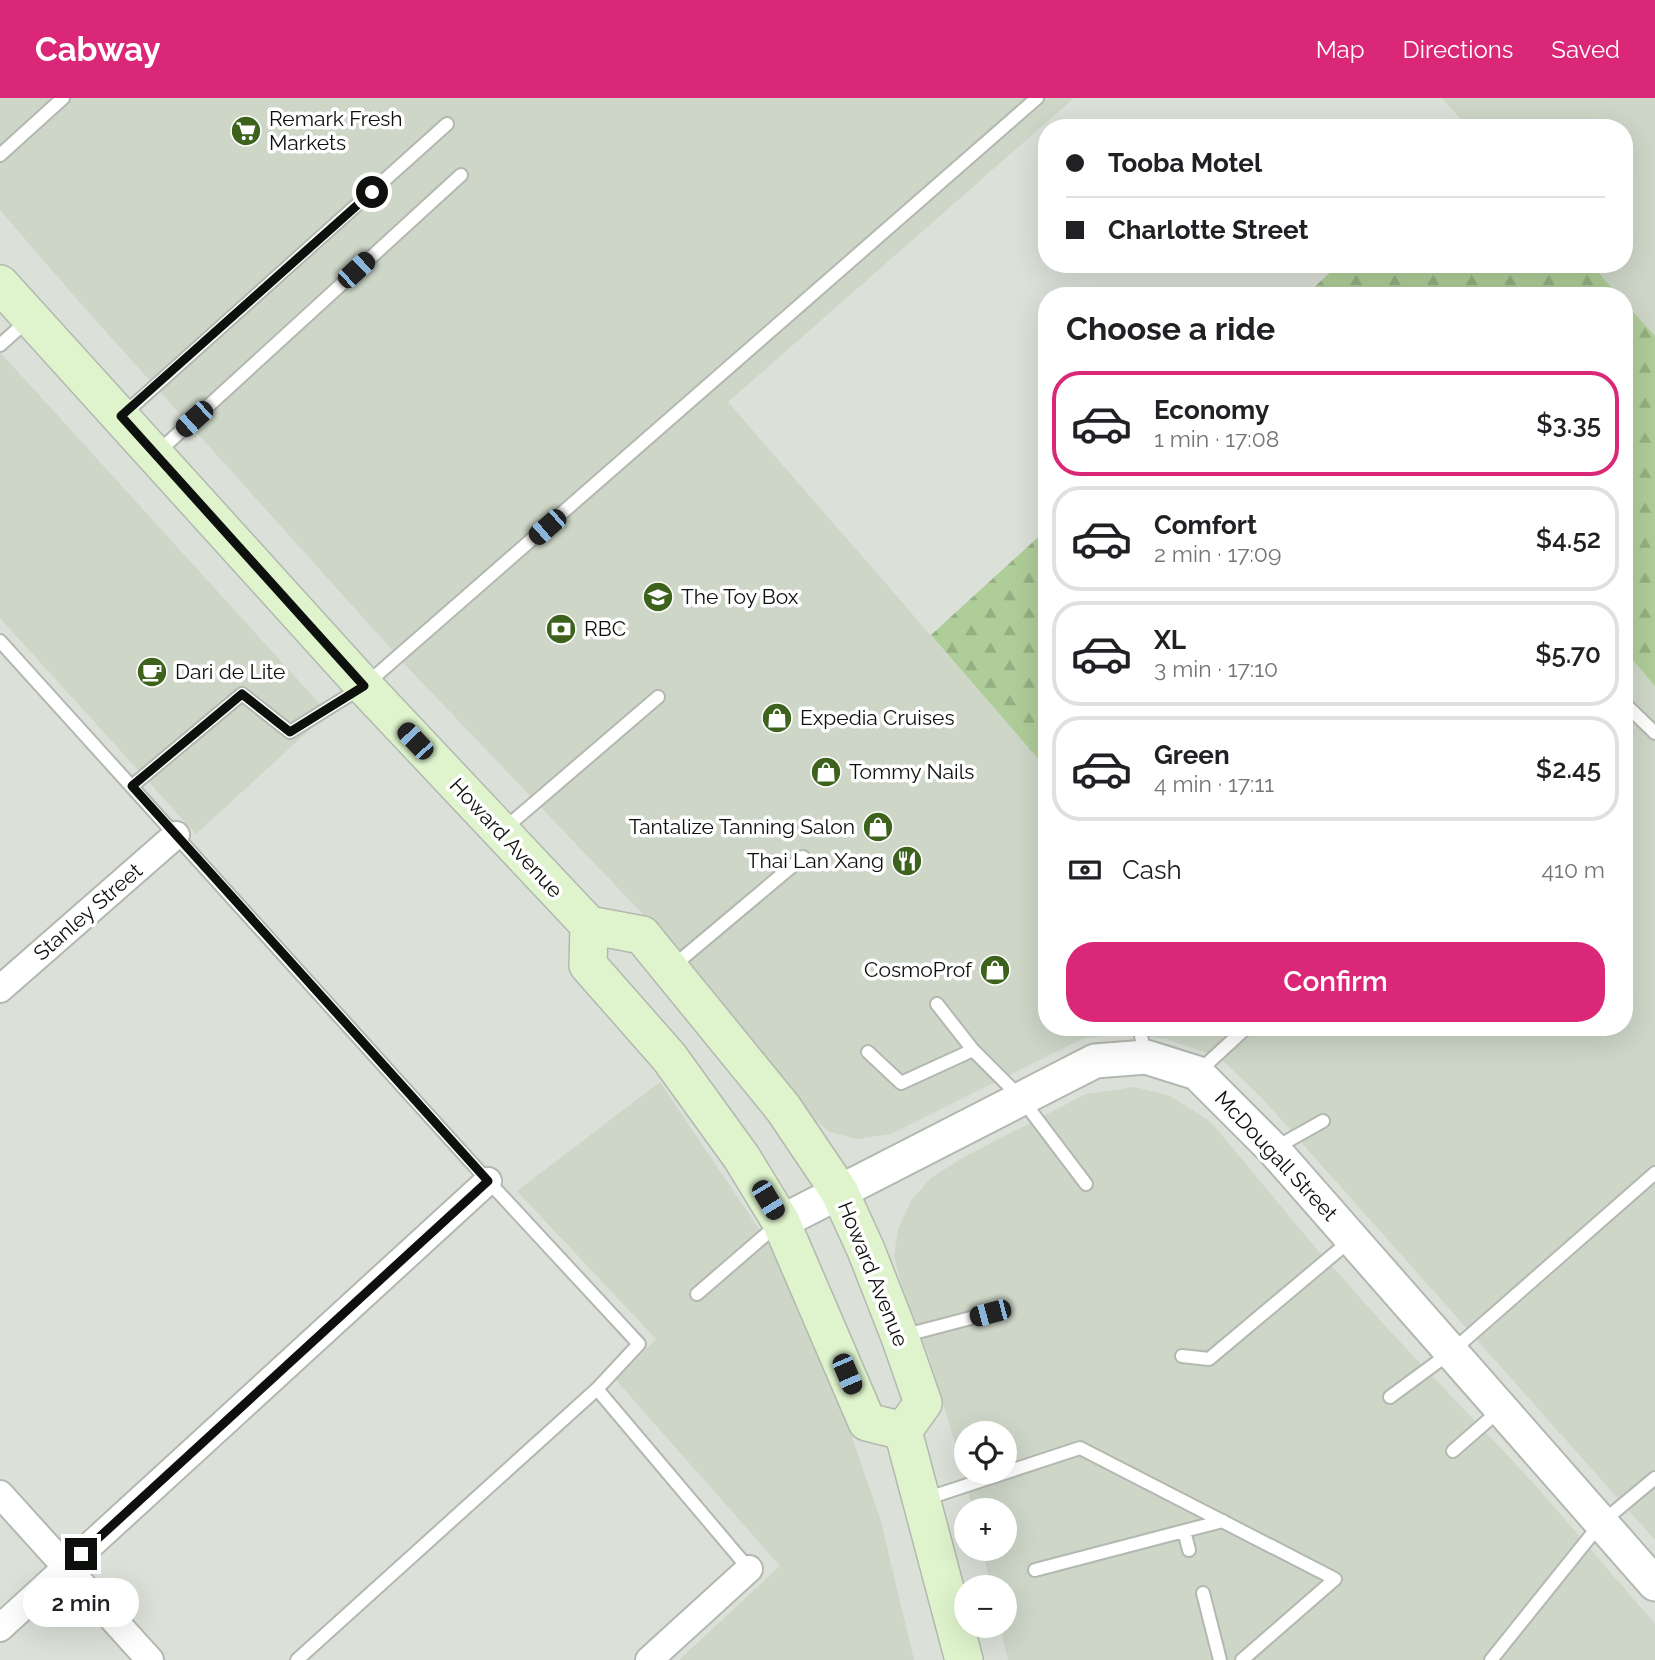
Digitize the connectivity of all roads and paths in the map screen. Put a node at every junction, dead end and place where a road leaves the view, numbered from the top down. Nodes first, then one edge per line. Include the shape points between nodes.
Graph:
1 (63, 98) edge
2 (1037, 98) edge
3 (447, 124) dead end
4 (0, 155) edge
5 (461, 175) dead end
6 (0, 284) edge
7 (31, 318) junction
8 (0, 345) edge
9 (121, 416) junction
10 (155, 454) junction
11 (0, 641) edge
12 (364, 686) junction
13 (658, 697) dead end
14 (1633, 712) edge
15 (1655, 733) edge
16 (132, 786) junction
17 (500, 832) junction
18 (176, 835) junction
19 (803, 857) dead end
20 (589, 925) junction
21 (670, 969) junction
22 (0, 989) edge
23 (937, 1004) dead end
24 (1238, 1036) edge
25 (1142, 1042) edge
26 (974, 1050) junction
27 (867, 1052) dead end
28 (1197, 1073) junction
29 (1021, 1098) junction
30 (1323, 1121) dead end
31 (1273, 1149) junction
32 (1655, 1173) edge
33 (488, 1181) junction
34 (1086, 1184) dead end
35 (839, 1191) junction
36 (781, 1222) junction
37 (1352, 1238) junction
38 (697, 1294) dead end
39 (990, 1313) dead end
40 (900, 1336) junction
41 (1451, 1352) junction
42 (1182, 1356) dead end
43 (597, 1389) junction
44 (1390, 1397) dead end
45 (1502, 1409) junction
46 (903, 1431) junction
47 (1453, 1451) dead end
48 (1655, 1478) edge
49 (0, 1494) edge
50 (922, 1500) junction
51 (1223, 1521) junction
52 (1601, 1523) junction
53 (1184, 1531) junction
54 (1189, 1550) dead end
55 (66, 1567) junction
56 (749, 1569) joint
57 (1035, 1570) dead end
58 (1655, 1584) edge
59 (1203, 1593) dead end
60 (0, 1628) edge
61 (150, 1660) edge
62 (297, 1660) edge
63 (649, 1660) edge
64 (964, 1660) edge
65 (1220, 1660) edge
66 (1242, 1660) edge
67 (1491, 1660) edge

1 - 4 lane
2 - 12 lane
3 - 9 lane
5 - 10 lane
6 - 7 main road, Howard Avenue
7 - 8 lane
7 - 9 main road, Howard Avenue
9 - 10 main road, Howard Avenue
10 - 12 main road, Howard Avenue
11 - 16 lane
12 - 16 lane via 290,732 242,694
12 - 17 main road, Howard Avenue
13 - 17 lane
14 - 15 lane
16 - 18 lane
17 - 20 main road, Howard Avenue
18 - 22 street, Stanley Street
18 - 33 lane
19 - 21 lane
20 - 21 main road, Howard Avenue via 642,935
20 - 36 main road via 588,965 669,1057 735,1146
21 - 35 main road, Howard Avenue via 783,1108
23 - 26 lane
24 - 28 lane
25 - 28 street, McDougall Street
25 - 29 street, McDougall Street
26 - 27 lane via 901,1083
26 - 29 lane
28 - 31 street, McDougall Street
29 - 34 lane
29 - 35 street, McDougall Street
30 - 31 lane
31 - 37 street, McDougall Street
32 - 41 lane
33 - 43 lane via 639,1344
33 - 55 street
35 - 36 street, McDougall Street
35 - 40 main road, Howard Avenue
36 - 38 lane
36 - 46 main road via 867,1422
37 - 41 street, McDougall Street
37 - 42 lane via 1209,1359
39 - 40 lane
40 - 46 main road, Howard Avenue via 923,1403
41 - 44 lane
41 - 45 street, McDougall Street
43 - 56 lane
43 - 62 lane
45 - 47 lane
45 - 52 street, McDougall Street
46 - 50 main road
48 - 52 lane
49 - 55 street
50 - 51 lane via 1080,1448
50 - 64 main road
51 - 53 lane
51 - 66 lane via 1335,1579
52 - 58 street, McDougall Street
52 - 67 lane
53 - 54 lane
53 - 57 lane
55 - 60 street
55 - 61 street
56 - 63 street
59 - 65 lane

